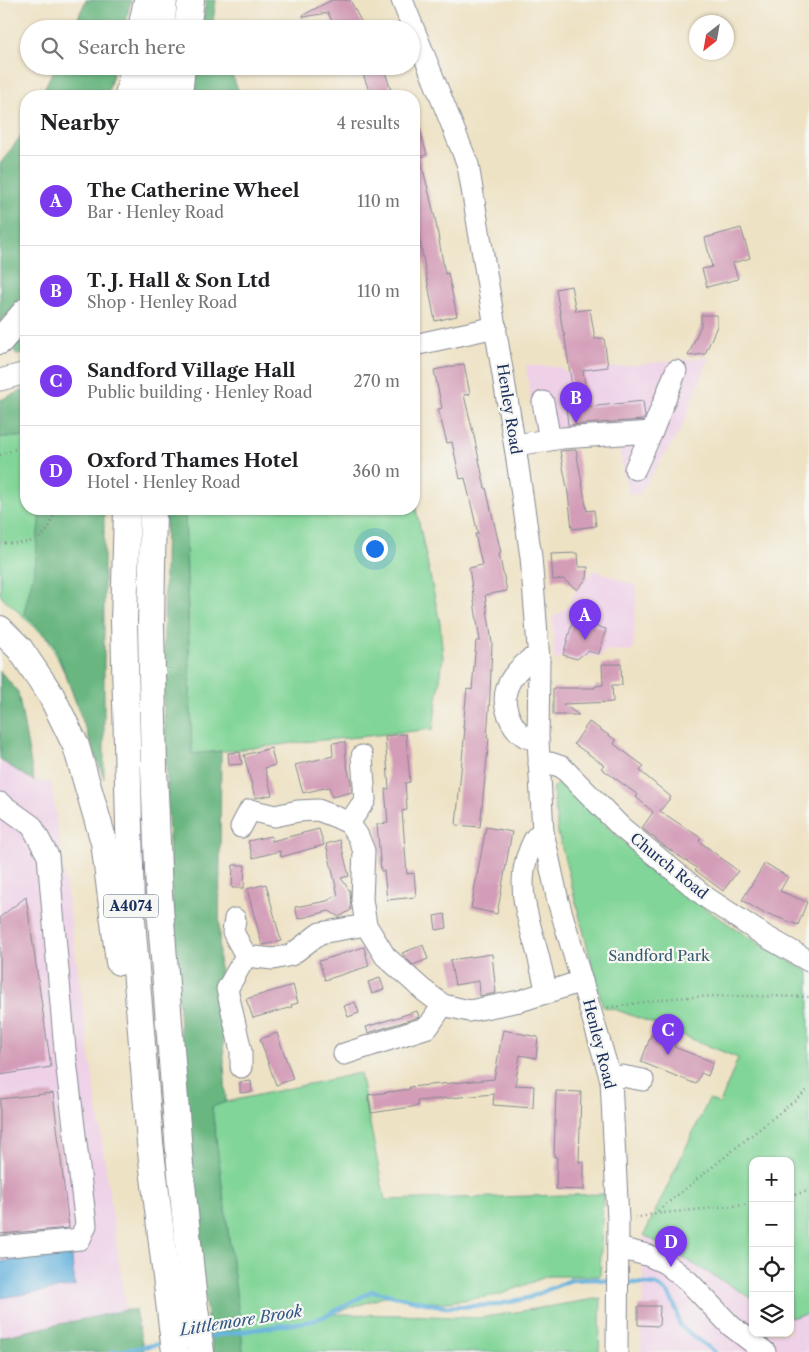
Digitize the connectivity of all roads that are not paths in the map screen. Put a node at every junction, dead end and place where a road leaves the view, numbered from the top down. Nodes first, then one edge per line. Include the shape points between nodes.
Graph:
1 (147, 0) edge
2 (164, 0) edge
3 (191, 0) edge
4 (402, 0) edge
5 (143, 20) edge
6 (162, 20) edge
7 (188, 20) edge
8 (410, 20) edge
9 (420, 45) edge
10 (132, 75) edge
11 (156, 75) edge
12 (181, 75) edge
13 (129, 90) edge
14 (155, 90) edge
15 (180, 90) edge
16 (20, 318) edge
17 (496, 327) junction
18 (0, 341) edge
19 (420, 344) edge
20 (676, 371) dead end
21 (20, 375) edge
22 (0, 380) edge
23 (543, 402) dead end
24 (652, 432) junction
25 (550, 440) junction
26 (515, 445) junction
27 (635, 469) dead end
28 (127, 515) edge
29 (153, 515) edge
30 (0, 629) edge
31 (539, 660) junction
32 (538, 740) junction
33 (362, 756) dead end
34 (538, 764) junction
35 (0, 803) edge
36 (349, 824) junction
37 (242, 827) dead end
38 (543, 832) junction
39 (235, 919) dead end
40 (366, 925) junction
41 (246, 956) junction
42 (809, 961) edge
43 (582, 981) junction
44 (546, 993) junction
45 (443, 1005) junction
46 (344, 1054) dead end
47 (241, 1067) dead end
48 (611, 1080) junction
49 (643, 1080) dead end
50 (150, 1143) junction
51 (0, 1247) edge
52 (618, 1248) junction
53 (182, 1302) junction
54 (175, 1352) edge
55 (201, 1352) edge
56 (617, 1352) edge
57 (765, 1352) edge

1 - 5 main road
2 - 6 main road
3 - 7 main road
4 - 8 street, Henley Road
9 - 17 street, Henley Road via 468,165
10 - 13 main road
11 - 14 main road
12 - 15 main road
16 - 18 main road
17 - 19 street
17 - 26 street, Henley Road
20 - 24 street
21 - 22 street
23 - 25 street
24 - 25 street
24 - 27 street
25 - 26 street
26 - 31 street, Henley Road via 531,557
28 - 50 main road, A4074 via 124,621 131,907
29 - 53 main road, A4074 via 151,625 158,894 180,1164
30 - 50 main road via 20,649 50,695 76,746 104,842 130,1052
31 - 32 street, Henley Road
31 - 32 street via 529,660 511,679 506,690 513,726 525,737
32 - 34 street, Henley Road
33 - 36 street via 366,800
34 - 38 street, Henley Road
34 - 42 street, Church Road via 562,767 621,827 707,898
35 - 51 street via 32,826 48,856 66,1061 86,1225 80,1239
36 - 37 street via 318,810 275,816 250,810
36 - 40 street via 364,851 362,899
38 - 43 street, Henley Road via 558,901
38 - 44 street via 535,836 522,879 526,917
39 - 41 street via 233,932
40 - 41 street via 320,933 291,955 273,959
40 - 45 street via 385,956
41 - 47 street via 227,988 241,1051
43 - 44 street
43 - 48 street, Henley Road
44 - 45 street via 469,1011
45 - 46 street via 428,1027
48 - 49 street via 622,1076
48 - 52 street, Henley Road
50 - 53 main road, A4074
52 - 56 street, Henley Road
52 - 57 street via 665,1262 731,1326
53 - 54 main road, A4074
53 - 55 main road, A4074

